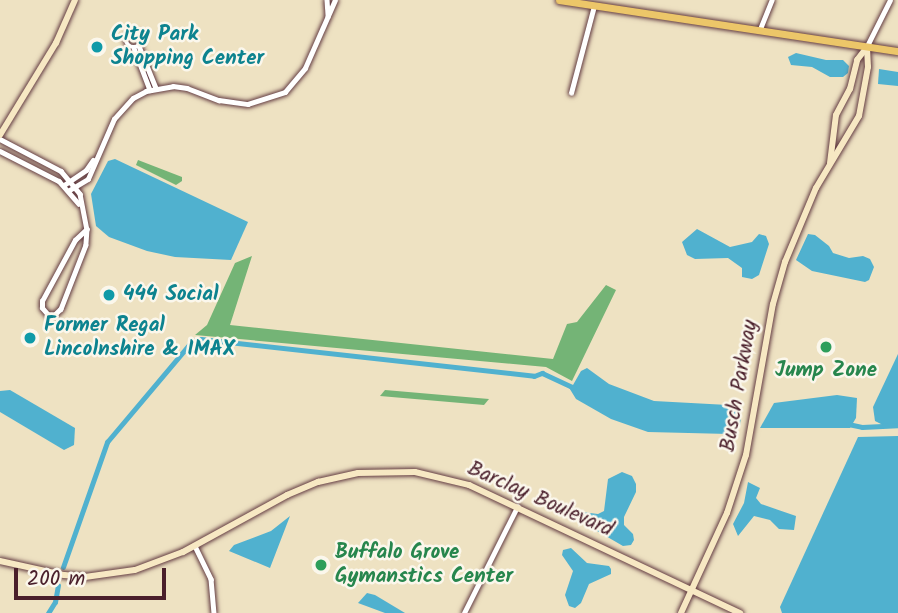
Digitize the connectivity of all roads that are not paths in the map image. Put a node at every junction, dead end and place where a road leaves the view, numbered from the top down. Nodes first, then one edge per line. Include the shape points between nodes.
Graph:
1 (75, 0) edge
2 (327, 0) edge
3 (335, 0) edge
4 (559, 0) edge
5 (772, 0) edge
6 (890, 0) edge
7 (595, 5) junction
8 (329, 17) junction
9 (760, 29) junction
10 (136, 47) dead end
11 (867, 47) junction
12 (898, 51) edge
13 (153, 89) junction
14 (571, 93) dead end
15 (0, 137) edge
16 (0, 151) edge
17 (95, 157) junction
18 (830, 163) junction
19 (71, 180) junction
20 (64, 185) junction
21 (76, 186) junction
22 (68, 191) junction
23 (80, 204) junction
24 (87, 229) junction
25 (517, 507) junction
26 (195, 546) junction
27 (0, 561) edge
28 (692, 591) junction
29 (214, 613) edge
30 (464, 613) edge
31 (681, 613) edge
32 (740, 613) edge

1 - 15 street via 56,43
2 - 8 street
3 - 8 street
4 - 7 main road
5 - 9 street
6 - 11 street
7 - 9 main road
7 - 14 street
8 - 13 street via 296,83 274,98 233,104 187,88
9 - 11 main road
10 - 13 street
11 - 12 main road
11 - 18 street, Busch Parkway via 857,60 850,89 836,115
11 - 18 street, Busch Parkway via 859,116
13 - 17 street via 121,109
15 - 19 street
16 - 20 street
17 - 19 street
17 - 21 street via 88,179
18 - 28 street, Busch Parkway via 778,282 746,455 727,513
19 - 20 street
19 - 21 street
20 - 22 street
21 - 22 street
21 - 23 street
22 - 23 street
23 - 24 street
24 - 24 street via 75,240 42,300 41,308 48,315 61,309 86,245
25 - 26 street, Barclay Boulevard via 469,485 435,476 397,471 358,473 303,488
25 - 28 street, Barclay Boulevard
25 - 30 street
26 - 27 street, Barclay Boulevard via 135,570 85,577 42,573
26 - 29 street via 211,579
28 - 31 street, Busch Parkway
28 - 32 street, Barclay Boulevard

